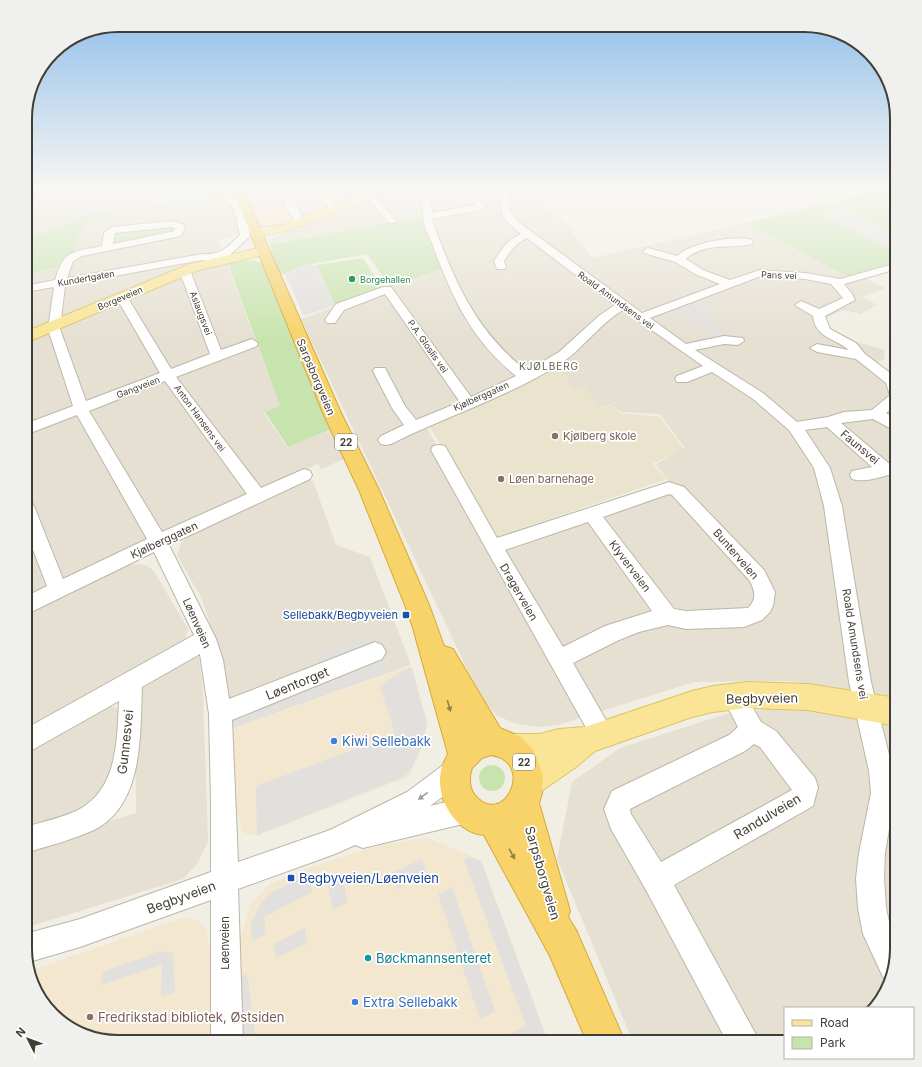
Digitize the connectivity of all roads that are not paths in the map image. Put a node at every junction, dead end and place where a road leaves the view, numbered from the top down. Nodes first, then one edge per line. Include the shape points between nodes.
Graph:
1 (108, 240) edge
2 (148, 240) edge
3 (241, 240) edge
4 (259, 240) edge
5 (436, 240) edge
6 (515, 240) edge
7 (535, 240) edge
8 (747, 242) dead end
9 (107, 248) junction
10 (648, 251) dead end
11 (264, 254) junction
12 (214, 259) junction
13 (678, 260) junction
14 (501, 267) dead end
15 (890, 268) edge
16 (183, 272) junction
17 (60, 282) junction
18 (835, 282) junction
19 (730, 284) junction
20 (32, 288) edge
21 (122, 297) junction
22 (801, 304) dead end
23 (623, 305) junction
24 (819, 314) junction
25 (641, 317) junction
26 (331, 320) dead end
27 (53, 326) junction
28 (32, 335) edge
29 (738, 341) dead end
30 (252, 343) dead end
31 (684, 348) junction
32 (818, 348) dead end
33 (217, 356) junction
34 (860, 356) junction
35 (712, 366) junction
36 (380, 371) dead end
37 (168, 375) junction
38 (524, 376) junction
39 (682, 379) dead end
40 (890, 379) edge
41 (890, 402) edge
42 (468, 403) junction
43 (80, 409) junction
44 (876, 414) junction
45 (830, 422) junction
46 (890, 423) edge
47 (413, 426) junction
48 (32, 427) edge
49 (794, 428) junction
50 (386, 440) dead end
51 (439, 450) dead end
52 (304, 475) dead end
53 (858, 475) dead end
54 (258, 496) junction
55 (592, 515) junction
56 (32, 524) edge
57 (158, 542) junction
58 (493, 547) junction
59 (58, 590) junction
60 (32, 603) edge
61 (668, 616) junction
62 (426, 628) junction
63 (206, 639) junction
64 (375, 652) dead end
65 (558, 660) junction
66 (131, 682) junction
67 (733, 696) junction
68 (865, 707) junction
69 (890, 711) edge
70 (220, 714) junction
71 (753, 730) junction
72 (32, 738) edge
73 (594, 738) junction
74 (502, 745) junction
75 (459, 763) junction
76 (526, 791) junction
77 (480, 815) junction
78 (32, 838) edge
79 (335, 841) junction
80 (656, 880) junction
81 (225, 881) junction
82 (563, 943) junction
83 (32, 947) edge
84 (889, 958) edge
85 (227, 1035) edge
86 (603, 1035) edge
87 (740, 1035) edge

1 - 9 street
2 - 9 street
3 - 12 street via 225,254
4 - 11 highway, Sarpsborgveien / 22
5 - 38 street via 451,280 471,320 504,359
6 - 14 street via 499,261
7 - 23 street, Roald Amundsens vei
8 - 13 street via 706,246 681,256
9 - 17 street, Løenveien via 78,254 69,259
10 - 13 street
11 - 12 main road, Borgeveien
11 - 62 highway, Sarpsborgveien / 22 via 332,414 369,490
12 - 16 main road, Borgeveien
12 - 17 street, Kundertgaten via 202,257
13 - 19 street via 699,272
15 - 18 street, Pans vei
16 - 21 main road, Borgeveien
16 - 33 street, Aslaugsvei via 186,273
17 - 20 street, Kundertgaten
17 - 27 street, Løenveien
18 - 19 street, Pans vei via 805,276 760,273
18 - 24 street via 849,300
19 - 25 street, Pans vei
21 - 27 main road, Borgeveien
21 - 37 street, Anton Hansens vei
22 - 24 street
23 - 25 street, Roald Amundsens vei
23 - 38 street, Kjølberggaten via 607,315 556,361
24 - 34 street via 822,327 856,349
25 - 31 street, Roald Amundsens vei
26 - 42 street, P.A. Gloslis vei via 340,307 387,289
27 - 28 main road, Borgeveien
27 - 43 street, Løenveien
29 - 31 street via 724,340
30 - 33 street, Gangveien
31 - 35 street, Roald Amundsens vei
32 - 34 street
33 - 37 street, Gangveien
34 - 40 street
35 - 39 street
35 - 49 street, Roald Amundsens vei via 758,396
36 - 47 street via 399,408
37 - 43 street, Gangveien
37 - 54 street, Anton Hansens vei
38 - 42 street, Kjølberggaten
41 - 44 street
42 - 47 street, Kjølberggaten
43 - 48 street, Gangveien
43 - 57 street, Løenveien
44 - 45 street, Faunsvei via 844,417
44 - 46 street
45 - 49 street, Faunsvei
45 - 53 street, Faunsvei via 886,470
47 - 50 street, Kjølberggaten
49 - 68 street, Roald Amundsens vei via 814,453 827,482
51 - 58 street, Dragerveien
52 - 54 street, Kjølberggaten
54 - 57 street, Kjølberggaten
55 - 58 street, Bunterveien
55 - 61 street, Klyverveien
55 - 61 street, Bunterveien via 669,488 678,491 756,576 765,592 763,606 755,614 744,618 686,620
56 - 59 street
57 - 59 street, Kjølberggaten
57 - 63 street, Løenveien
58 - 65 street, Dragerveien
59 - 60 street, Kjølberggaten
61 - 65 street, Bunterveien via 638,623 612,633
62 - 74 highway, Sarpsborgveien / 22
62 -> 75 highway, Sarpsborgveien / 22
63 - 66 street
63 - 70 street, Løenveien via 212,660
64 - 70 street, Løentorget
65 - 73 street, Dragerveien
66 - 72 street
66 - 78 street, Gunnesvei via 127,755 122,779 112,797 101,810 87,820
67 - 68 main road, Begbyveien via 808,697
67 - 71 street, Randulveien
67 - 73 main road, Begbyveien via 692,704
68 - 69 main road, Begbyveien
68 - 84 street, Roald Amundsens vei via 883,793 872,853 872,908 878,934
70 - 81 street, Løenveien
71 - 80 street via 738,743 621,800 617,809 620,820
71 - 80 street, Randulveien via 768,739 806,787 804,797
73 - 74 main road, Begbyveien via 559,743 540,749
73 - 76 main road, Begbyveien via 566,757
74 - 75 highway via 480,742
74 - 76 highway, 22 via 521,758 527,768
75 - 77 highway, 22 via 454,786 459,799
75 -> 79 street, Begbyveien via 416,801
76 - 77 highway via 516,812 505,818
76 - 82 highway, Sarpsborgveien / 22
77 - 79 street, Begbyveien
77 -> 82 highway, Sarpsborgveien / 22
79 - 81 street, Begbyveien
80 - 87 street
81 - 83 street, Begbyveien via 80,933
81 - 85 street, Løenveien
82 - 86 highway, Sarpsborgveien / 22

